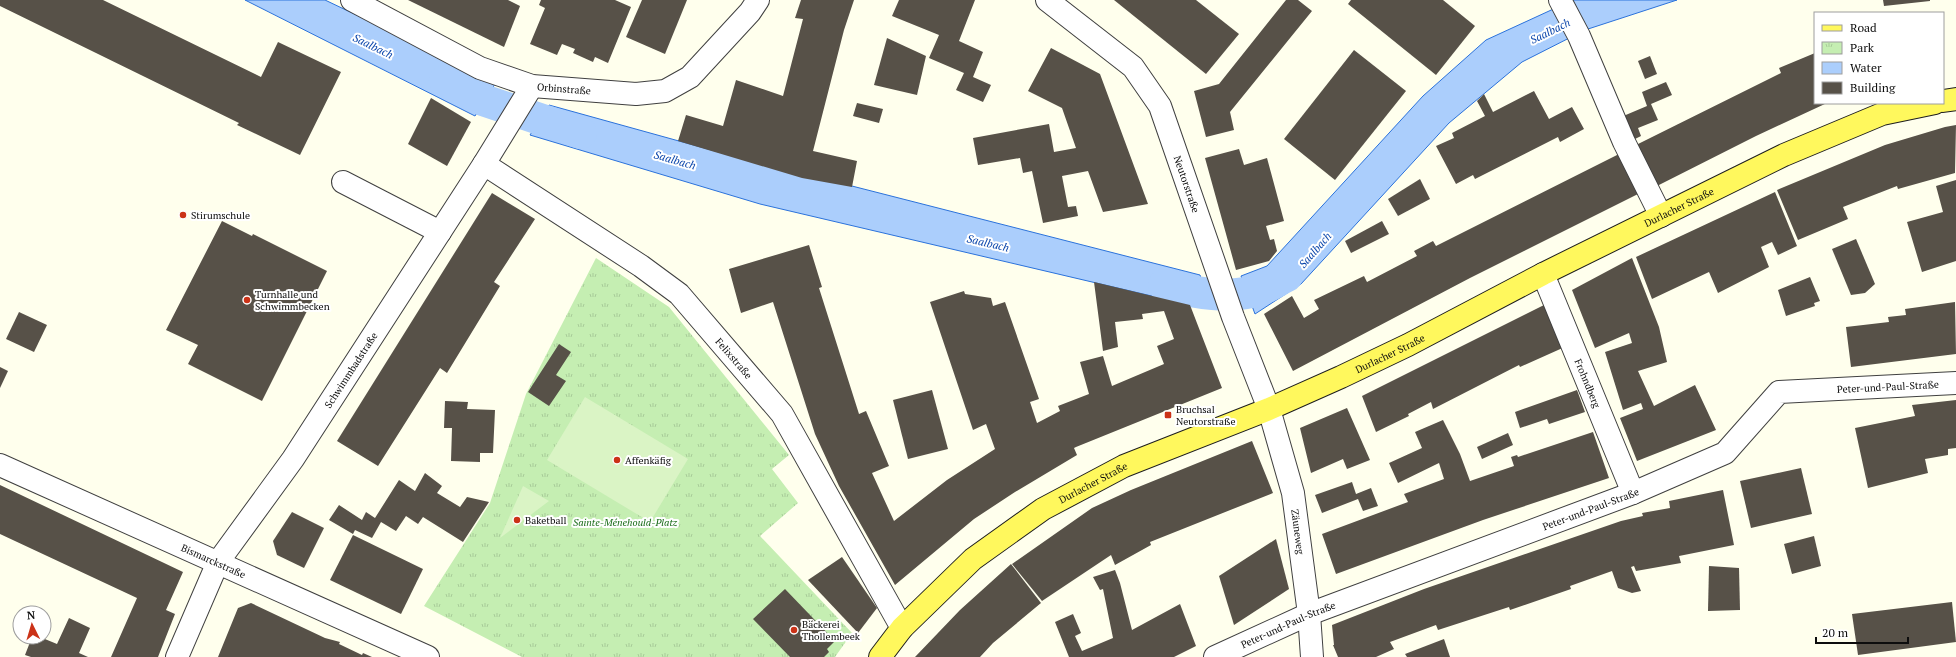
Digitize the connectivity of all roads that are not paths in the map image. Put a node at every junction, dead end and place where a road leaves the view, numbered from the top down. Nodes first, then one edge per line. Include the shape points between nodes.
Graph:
1 (352, 0) edge
2 (758, 0) edge
3 (1047, 0) edge
4 (1560, 0) edge
5 (532, 86) junction
6 (1956, 99) edge
7 (1944, 101) edge
8 (1931, 104) edge
9 (484, 164) junction
10 (343, 182) dead end
11 (1661, 216) junction
12 (440, 232) junction
13 (1543, 274) junction
14 (1956, 383) edge
15 (1269, 409) junction
16 (0, 465) edge
17 (1633, 494) junction
18 (218, 562) junction
19 (1309, 614) junction
20 (902, 628) junction
21 (177, 657) edge
22 (428, 657) edge
23 (880, 657) edge
24 (1214, 657) edge
25 (1312, 657) edge

1 - 5 street, Orbinstraße via 480,68
2 - 5 street, Orbinstraße via 690,77 665,90 636,94
3 - 15 street, Neutorstraße via 1133,67 1160,106 1233,317
4 - 11 street via 1579,36 1624,142
5 - 9 street, Schwimmbadstraße
6 - 7 main road
8 - 11 main road, Durlacher Straße via 1875,117 1784,155
9 - 12 street, Schwimmbadstraße
9 - 20 street, Felixstraße via 641,266 679,294 782,414
10 - 12 street
11 - 13 main road, Durlacher Straße
12 - 18 street, Schwimmbadstraße via 293,459
13 - 15 main road, Durlacher Straße via 1408,345
13 - 17 street, Frohndberg
14 - 17 street, Peter-und-Paul-Straße via 1779,392 1725,453
15 - 19 street, Zäuneweg via 1293,493
15 - 20 main road, Durlacher Straße via 1124,466 1043,509 973,559
16 - 18 street, Bismarckstraße
17 - 19 street, Peter-und-Paul-Straße
18 - 21 street, Schwimmbadstraße
18 - 22 street, Bismarckstraße
19 - 24 street, Peter-und-Paul-Straße
19 - 25 street, Zäuneweg
20 - 23 main road, Durlacher Straße

